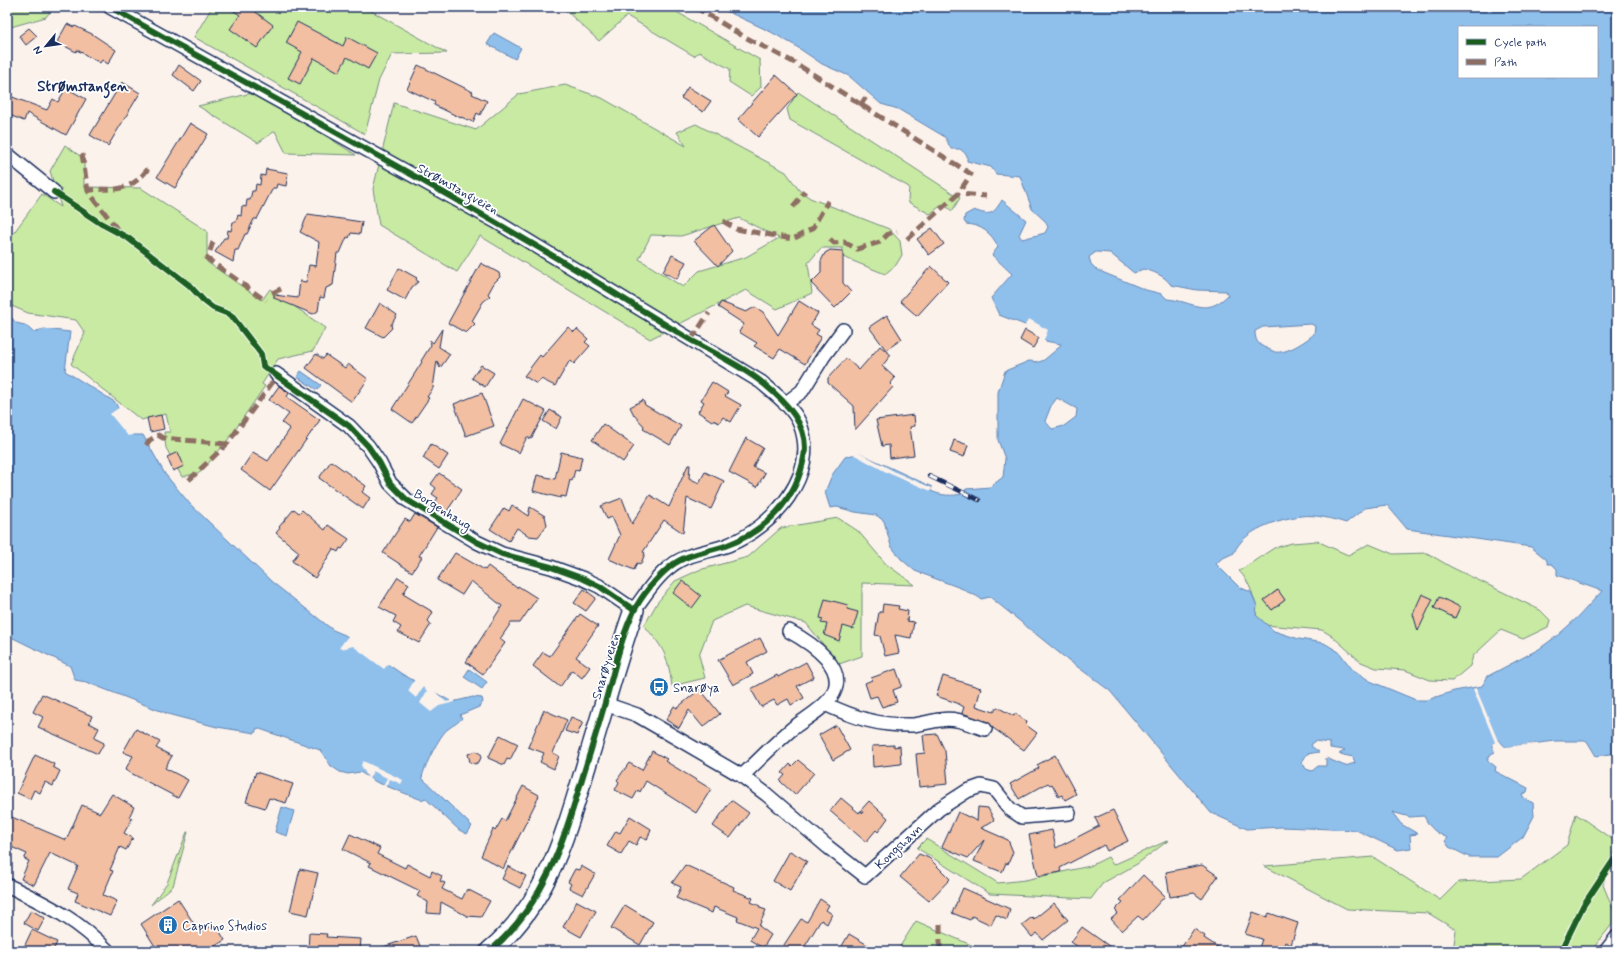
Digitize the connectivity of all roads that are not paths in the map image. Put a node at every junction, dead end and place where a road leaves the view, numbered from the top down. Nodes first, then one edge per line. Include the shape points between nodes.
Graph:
1 (110, 7) edge
2 (7, 154) edge
3 (54, 192) dead end
4 (843, 330) dead end
5 (276, 374) dead end
6 (785, 404) junction
7 (634, 610) junction
8 (790, 631) dead end
9 (605, 704) junction
10 (825, 704) junction
11 (985, 729) dead end
12 (742, 776) junction
13 (1069, 813) dead end
14 (7, 885) edge
15 (1617, 937) edge
16 (108, 951) edge
17 (490, 951) edge
18 (1606, 951) edge

1 - 6 street, Strømstangveien via 495,221 761,382
2 - 3 street
4 - 6 street via 802,391
5 - 7 street, Borgenhaug via 349,426 372,451 390,483 407,500 477,542 502,554 584,579
6 - 7 street, Snarøyveien via 799,423 806,444 804,462 787,500 769,521 754,532 729,545 686,557 671,566 651,586
7 - 9 street, Snarøyveien
8 - 10 street via 808,641 825,657 837,677 832,696
9 - 12 street, Kongshavn via 637,715
9 - 17 street, Snarøyveien via 571,817 551,868 530,908 512,931
10 - 11 street via 854,718 874,722 914,725 942,719 962,720
10 - 12 street via 792,729
12 - 13 street, Kongshavn via 866,876 939,809 966,791 981,786 994,790 1010,809 1022,817
14 - 16 street via 84,927
15 - 18 street

